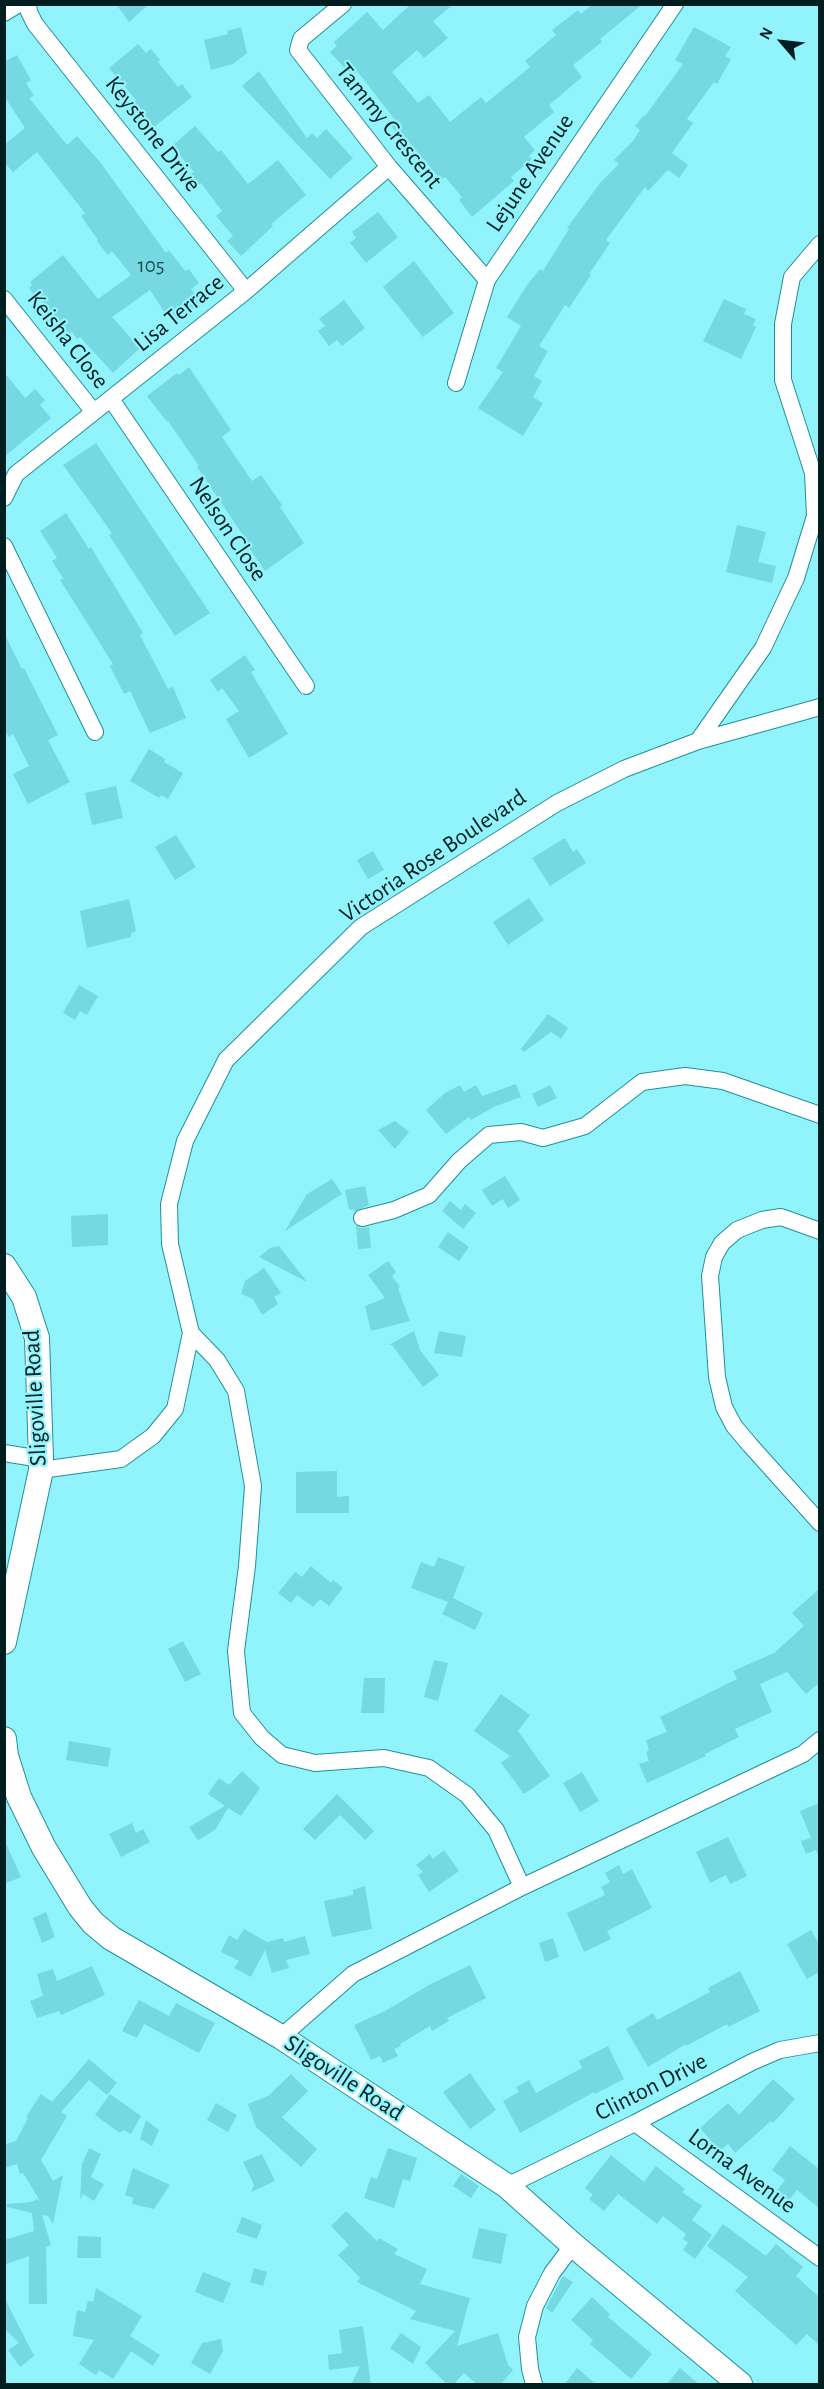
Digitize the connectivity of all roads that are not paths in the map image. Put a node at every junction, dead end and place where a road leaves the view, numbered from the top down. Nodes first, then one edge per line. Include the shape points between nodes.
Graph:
1 (20, 4) edge
2 (28, 4) edge
3 (342, 4) edge
4 (675, 4) edge
5 (4, 13) edge
6 (389, 167) junction
7 (819, 244) edge
8 (487, 280) junction
9 (246, 291) junction
10 (4, 299) edge
11 (456, 383) dead end
12 (111, 399) junction
13 (93, 411) junction
14 (4, 498) edge
15 (4, 546) edge
16 (306, 686) dead end
17 (819, 707) edge
18 (95, 732) dead end
19 (698, 741) junction
20 (819, 1115) edge
21 (362, 1218) dead end
22 (819, 1232) edge
23 (4, 1266) edge
24 (191, 1333) junction
25 (4, 1453) edge
26 (41, 1464) junction
27 (819, 1523) edge
28 (4, 1642) edge
29 (4, 1739) edge
30 (819, 1740) edge
31 (522, 1887) junction
32 (281, 2037) junction
33 (819, 2043) edge
34 (635, 2123) junction
35 (507, 2186) junction
36 (573, 2245) junction
37 (819, 2258) edge
38 (534, 2385) edge
39 (740, 2385) edge

1 - 5 street
2 - 9 street, Keystone Drive via 35,24
3 - 6 street, Tammy Crescent via 301,39 298,50
4 - 8 street, Lejune Avenue
6 - 8 street, Tammy Crescent
6 - 9 street, Lisa Terrace
7 - 19 street via 792,277 783,324 783,380 813,473 815,516 796,578 763,648
8 - 11 street, Lejune Avenue
9 - 12 street, Lisa Terrace
10 - 13 street, Keisha Close
12 - 13 street, Lisa Terrace
12 - 16 street, Nelson Close
13 - 14 street, Lisa Terrace via 16,474
15 - 18 street
17 - 19 street, Victoria Rose Boulevard
19 - 24 street, Victoria Rose Boulevard via 624,769 557,803 361,927 226,1060 185,1141 169,1204 170,1244
20 - 21 street via 723,1081 684,1076 642,1082 585,1126 543,1138 521,1132 489,1135 429,1195
22 - 27 street via 780,1217 737,1230 722,1243 710,1276 717,1377 724,1407 734,1426
23 - 26 street, Sligoville Road via 24,1297 37,1338
24 - 26 street, Victoria Rose Boulevard via 175,1409 153,1436 121,1459
24 - 31 street via 217,1360 236,1391 253,1486 236,1651 242,1713 261,1738 282,1755 315,1763 384,1758 429,1767 467,1795 496,1830
25 - 26 street, Victoria Rose Boulevard
26 - 28 street, Sligoville Road
29 - 32 street, Sligoville Road via 18,1797 44,1848 93,1923 111,1938
30 - 31 street via 803,1754
31 - 32 street via 353,1974
32 - 35 street, Sligoville Road
33 - 34 street, Clinton Drive via 780,2050
34 - 35 street, Clinton Drive
34 - 37 street, Lorna Avenue
35 - 36 street, Sligoville Road
36 - 38 street via 552,2273 532,2317 527,2337
36 - 39 street, Sligoville Road

